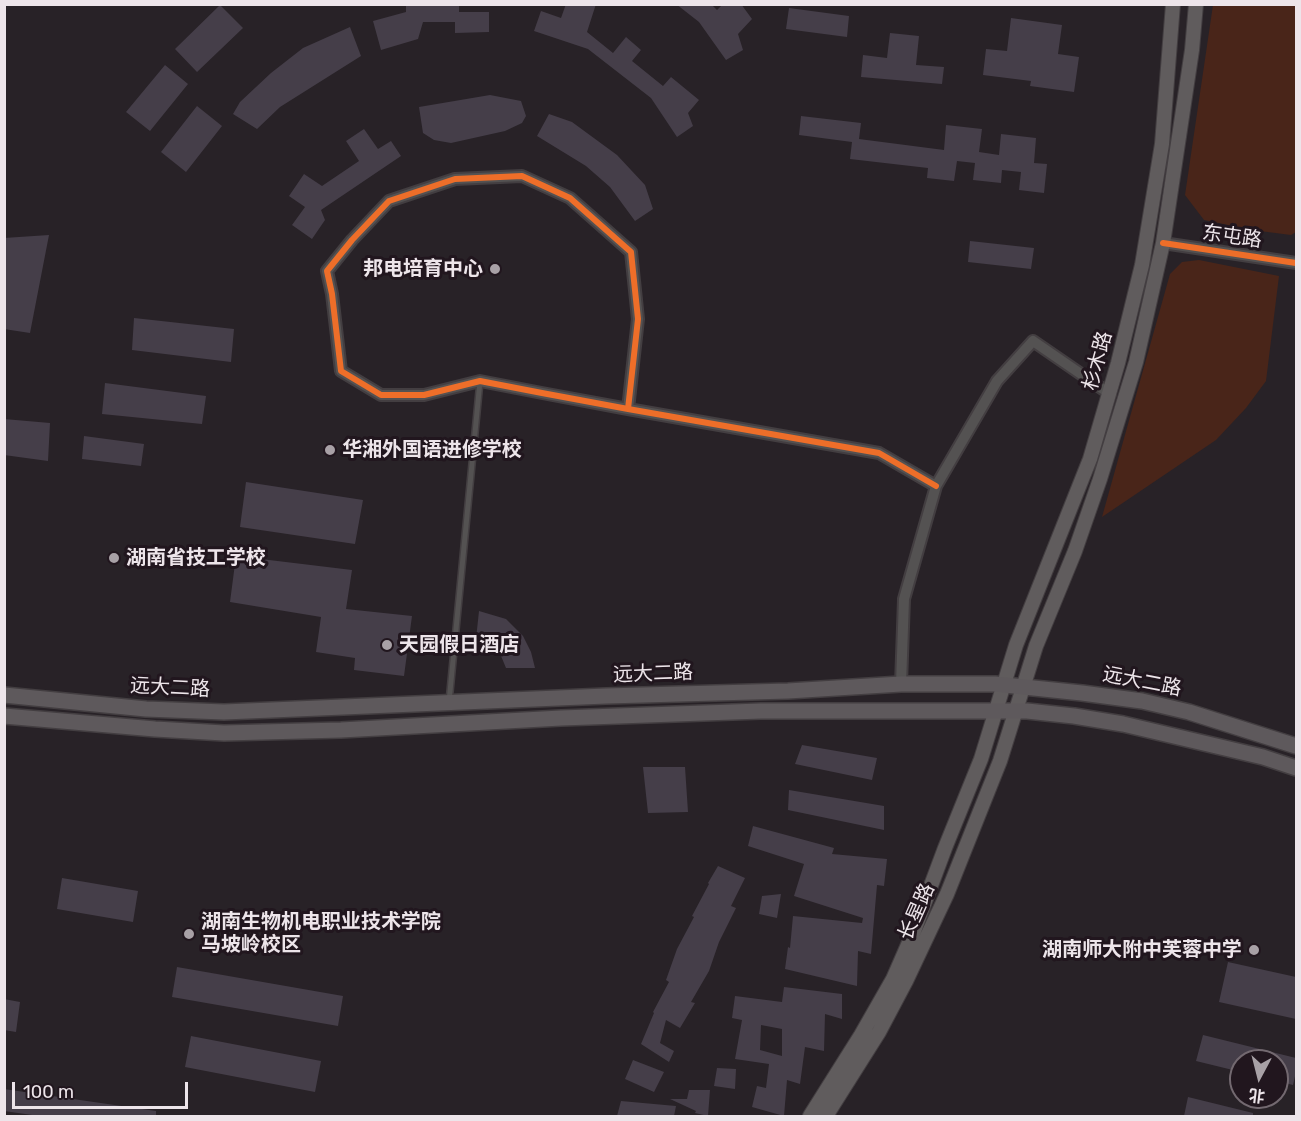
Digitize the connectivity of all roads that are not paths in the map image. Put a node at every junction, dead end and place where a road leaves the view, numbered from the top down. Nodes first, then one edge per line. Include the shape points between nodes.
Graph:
1 (1173, 4) edge
2 (1196, 4) edge
3 (1164, 243) junction
4 (1296, 263) edge
5 (480, 381) junction
6 (1110, 394) junction
7 (628, 409) junction
8 (936, 486) junction
9 (902, 684) junction
10 (1003, 685) junction
11 (1023, 687) junction
12 (4, 695) edge
13 (449, 704) junction
14 (995, 711) junction
15 (1016, 711) junction
16 (4, 716) edge
17 (1296, 746) edge
18 (1296, 768) edge
19 (810, 1116) edge
20 (826, 1116) edge

1 - 6 main road, 杉木路 via 1154,194 1142,265
2 - 3 main road, 杉木路
3 - 4 street, 东屯路
3 - 11 main road, 杉木路 via 1136,362 1100,479
5 - 7 street
5 - 7 street via 424,395 381,395 341,371 327,271 390,201 455,179 522,176 570,198 631,252 638,319
5 - 13 lane
6 - 8 street via 1033,341 997,381
6 - 10 main road, 杉木路 via 1090,459
7 - 8 street via 879,453
8 - 9 street via 904,599
9 - 10 main road, 远大二路
9 - 13 main road, 远大二路
10 - 11 main road, 远大二路
10 - 14 main road, 杉木路
11 - 15 main road, 杉木路
11 - 17 main road, 远大二路 via 1142,701
12 - 13 main road, 远大二路 via 146,709 224,712
14 - 15 main road, 远大二路
14 - 16 main road, 远大二路 via 760,711 224,733
14 - 19 main road, 长星路 via 981,759 915,931 893,979
15 - 18 main road, 远大二路 via 1123,724
15 - 20 main road, 长星路 via 1000,761 923,946 879,1032

